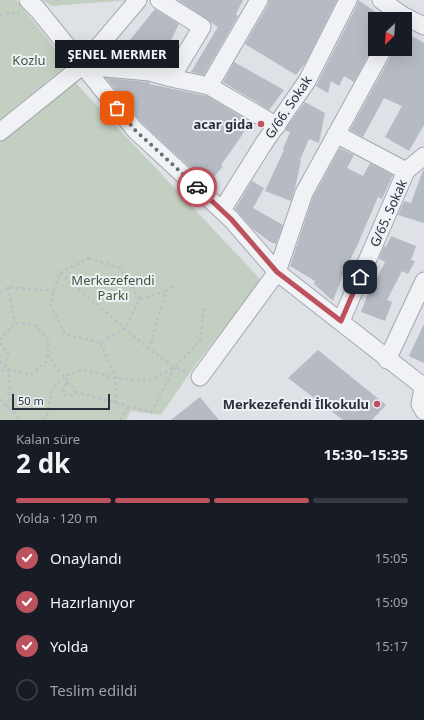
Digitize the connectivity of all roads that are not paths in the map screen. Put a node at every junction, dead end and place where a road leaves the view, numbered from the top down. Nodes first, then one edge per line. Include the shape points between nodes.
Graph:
1 (28, 0) edge
2 (138, 0) edge
3 (159, 0) edge
4 (259, 0) edge
5 (348, 0) edge
6 (381, 0) edge
7 (395, 12) edge
8 (412, 21) edge
9 (424, 26) edge
10 (379, 56) edge
11 (82, 66) junction
12 (171, 78) junction
13 (209, 86) junction
14 (277, 126) junction
15 (0, 132) edge
16 (336, 134) junction
17 (424, 156) edge
18 (406, 171) junction
19 (222, 210) junction
20 (277, 272) junction
21 (424, 281) edge
22 (341, 321) junction
23 (387, 360) junction
24 (200, 377) road end
25 (424, 386) edge
26 (424, 411) edge

1 - 11 street
2 - 11 street
3 - 12 street via 202,27
4 - 13 street
5 - 14 street, G/66. Sokak via 307,81
6 - 7 street
8 - 9 street
10 - 16 street
11 - 12 street via 150,72
11 - 15 street
11 - 19 street via 135,130
12 - 13 street
13 - 14 street
14 - 19 street, G/66. Sokak
16 - 18 street
16 - 20 street via 304,192
17 - 18 street, G/65. Sokak
18 - 22 street, G/65. Sokak
19 - 20 street
20 - 22 street
20 - 24 street
21 - 23 street
22 - 23 street
23 - 25 street
25 - 26 street via 420,404

